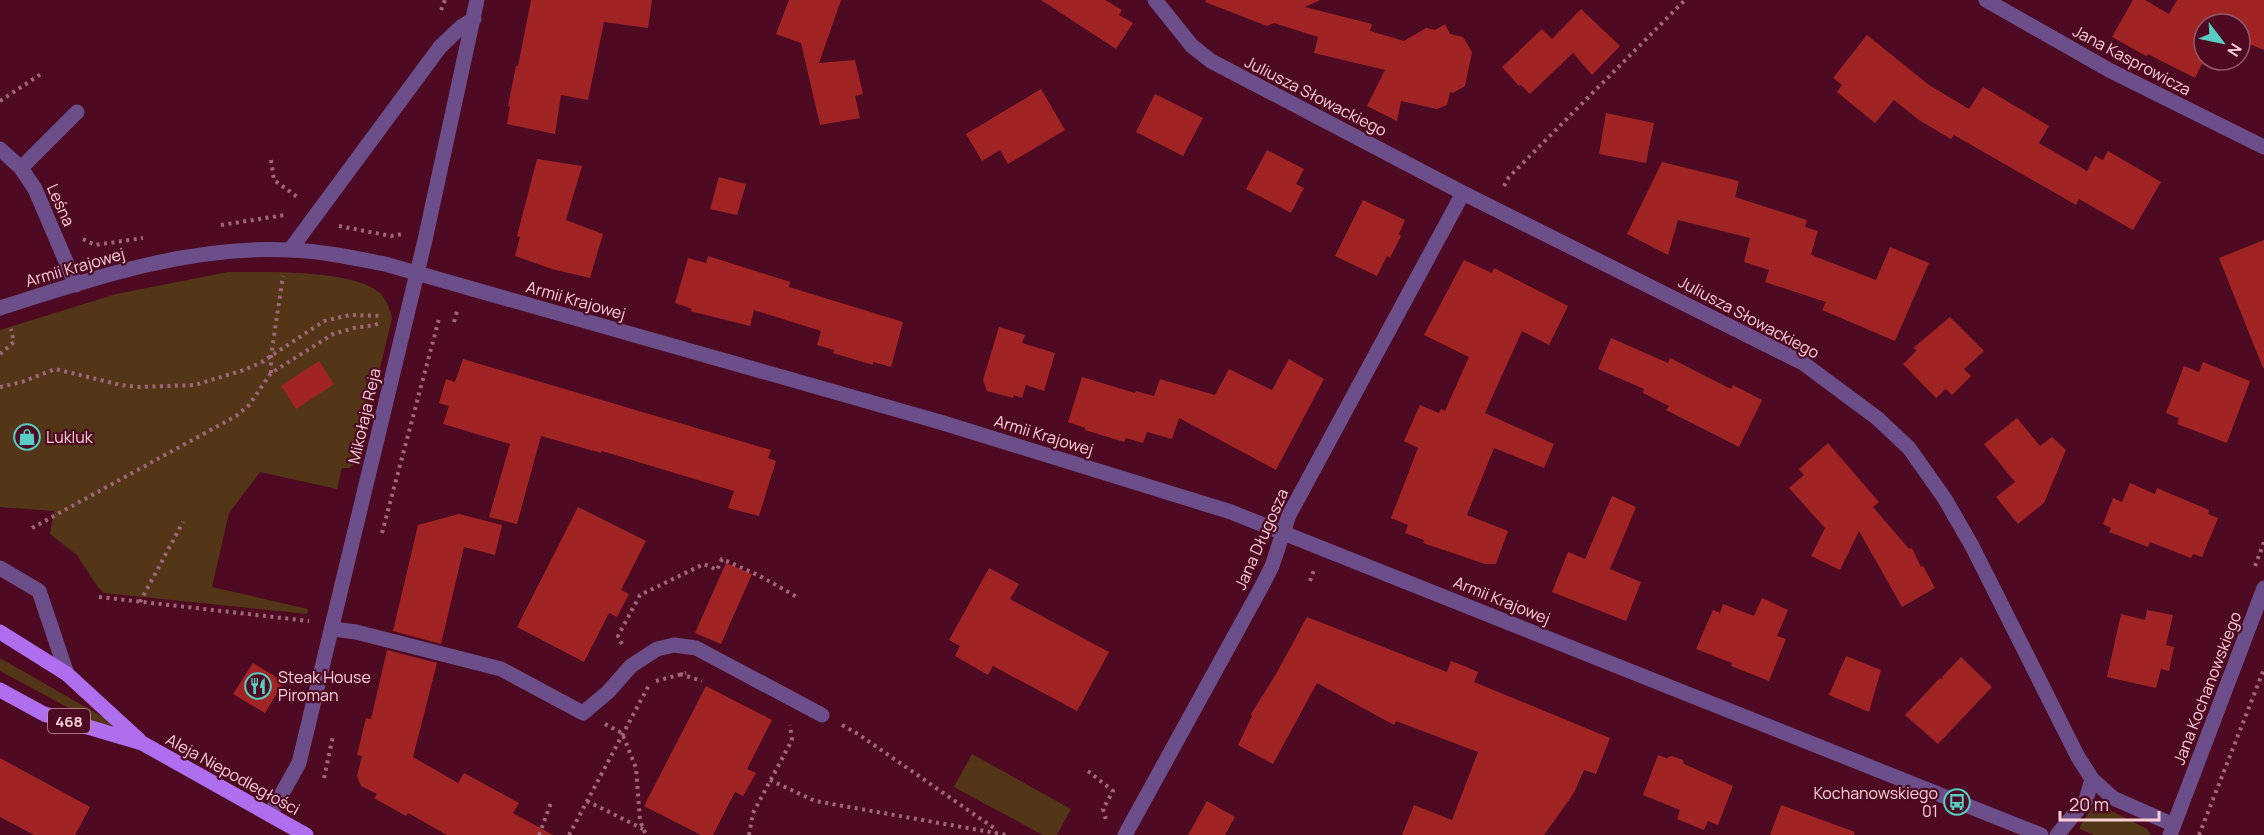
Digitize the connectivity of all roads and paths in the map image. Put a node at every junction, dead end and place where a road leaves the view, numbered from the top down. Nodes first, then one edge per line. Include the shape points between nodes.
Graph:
1 (445, 0) edge
2 (477, 0) edge
3 (1155, 0) edge
4 (1685, 0) edge
5 (1986, 0) edge
6 (439, 16) dead end
7 (474, 19) junction
8 (41, 74) dead end
9 (0, 101) edge
10 (78, 112) dead end
11 (2264, 147) edge
12 (0, 149) edge
13 (271, 160) dead end
14 (21, 168) junction
15 (1509, 177) dead end
16 (1463, 193) junction
17 (299, 206) dead end
18 (292, 211) dead end
19 (285, 215) junction
20 (313, 220) junction
21 (220, 226) dead end
22 (80, 233) dead end
23 (401, 234) dead end
24 (149, 237) dead end
25 (290, 250) junction
26 (417, 273) junction
27 (283, 276) dead end
28 (76, 285) junction
29 (0, 308) edge
30 (439, 319) dead end
31 (14, 342) dead end
32 (0, 354) edge
33 (271, 356) junction
34 (271, 373) junction
35 (0, 387) edge
36 (183, 522) dead end
37 (32, 528) dead end
38 (1283, 531) junction
39 (381, 539) dead end
40 (2264, 542) edge
41 (0, 567) edge
42 (2251, 575) dead end
43 (2264, 588) edge
44 (99, 597) dead end
45 (797, 597) dead end
46 (140, 602) junction
47 (333, 629) junction
48 (0, 632) edge
49 (631, 666) junction
50 (2264, 669) edge
51 (697, 671) dead end
52 (67, 674) junction
53 (0, 690) edge
54 (822, 715) joint
55 (786, 716) dead end
56 (334, 733) dead end
57 (622, 733) junction
58 (142, 743) junction
59 (1088, 771) dead end
60 (324, 778) dead end
61 (2092, 779) junction
62 (770, 780) junction
63 (552, 800) dead end
64 (587, 801) junction
65 (270, 815) junction
66 (1107, 826) dead end
67 (643, 829) junction
68 (2172, 830) edge
69 (996, 832) junction
70 (306, 835) edge
71 (539, 835) edge
72 (569, 835) edge
73 (646, 835) edge
74 (749, 835) edge
75 (1007, 835) edge
76 (1125, 835) edge
77 (2041, 835) edge
78 (2057, 835) edge
79 (2199, 835) edge

1 - 6 path
2 - 7 street, Mikołaja Reja
3 - 16 street, Juliusza Słowackiego via 1192,46 1211,61
4 - 15 path
5 - 11 street, Jana Kasprowicza via 2109,70
7 - 20 street via 440,47
7 - 26 street, Mikołaja Reja
8 - 9 path
10 - 14 street
12 - 14 street, Leśna
13 - 17 path via 274,180 303,201
14 - 28 street, Leśna via 44,207
16 - 38 street, Jana Długosza
16 - 61 street, Juliusza Słowackiego via 1803,363 1877,418 1908,448 1945,499
18 - 19 path
19 - 20 path
19 - 21 path
20 - 23 path via 391,236
20 - 25 street
22 - 24 path via 83,240 95,246
25 - 26 street, Armii Krajowej via 326,253
25 - 28 street, Armii Krajowej via 214,252 176,258
26 - 38 street, Armii Krajowej via 940,422
26 - 47 street, Mikołaja Reja
27 - 33 path
28 - 29 street, Armii Krajowej
30 - 39 path
31 - 32 path
33 - 34 path
33 - 34 path via 324,321 350,315 389,316 375,326 333,334
33 - 35 path via 244,370 195,385 131,386 56,369
34 - 37 path via 249,405 236,416
36 - 46 path
38 - 76 street, Jana Długosza via 1263,584
38 - 77 street, Armii Krajowej
40 - 42 path
41 - 52 street via 39,591
43 - 68 street, Jana Kochanowskiego
44 - 46 path
45 - 49 path via 722,559 717,570 704,564 640,595 618,636
46 - 47 path via 306,620
47 - 49 street via 501,669 583,713
47 - 65 street, Mikołaja Reja via 299,763
48 - 52 main road, Aleja Niepodległości / 468
49 - 54 street via 657,648 696,648
50 - 79 path
51 - 57 path via 667,676 650,684
52 - 58 main road, Aleja Niepodległości / 468
53 - 58 main road, Aleja Niepodległości / 468 via 44,714
54 - 69 path via 858,734
55 - 62 path via 792,740
56 - 60 path
57 - 64 path
57 - 67 path via 636,768 639,821
58 - 65 main road, Aleja Niepodległości / 468
59 - 66 path via 1113,791 1103,809
61 - 68 street, Juliusza Słowackiego via 2113,798
61 - 78 street via 2086,800
62 - 69 path via 815,801
62 - 74 path via 753,813
63 - 71 path
64 - 67 path
64 - 72 path
65 - 70 main road, Aleja Niepodległości / 468
67 - 73 path
69 - 75 path

